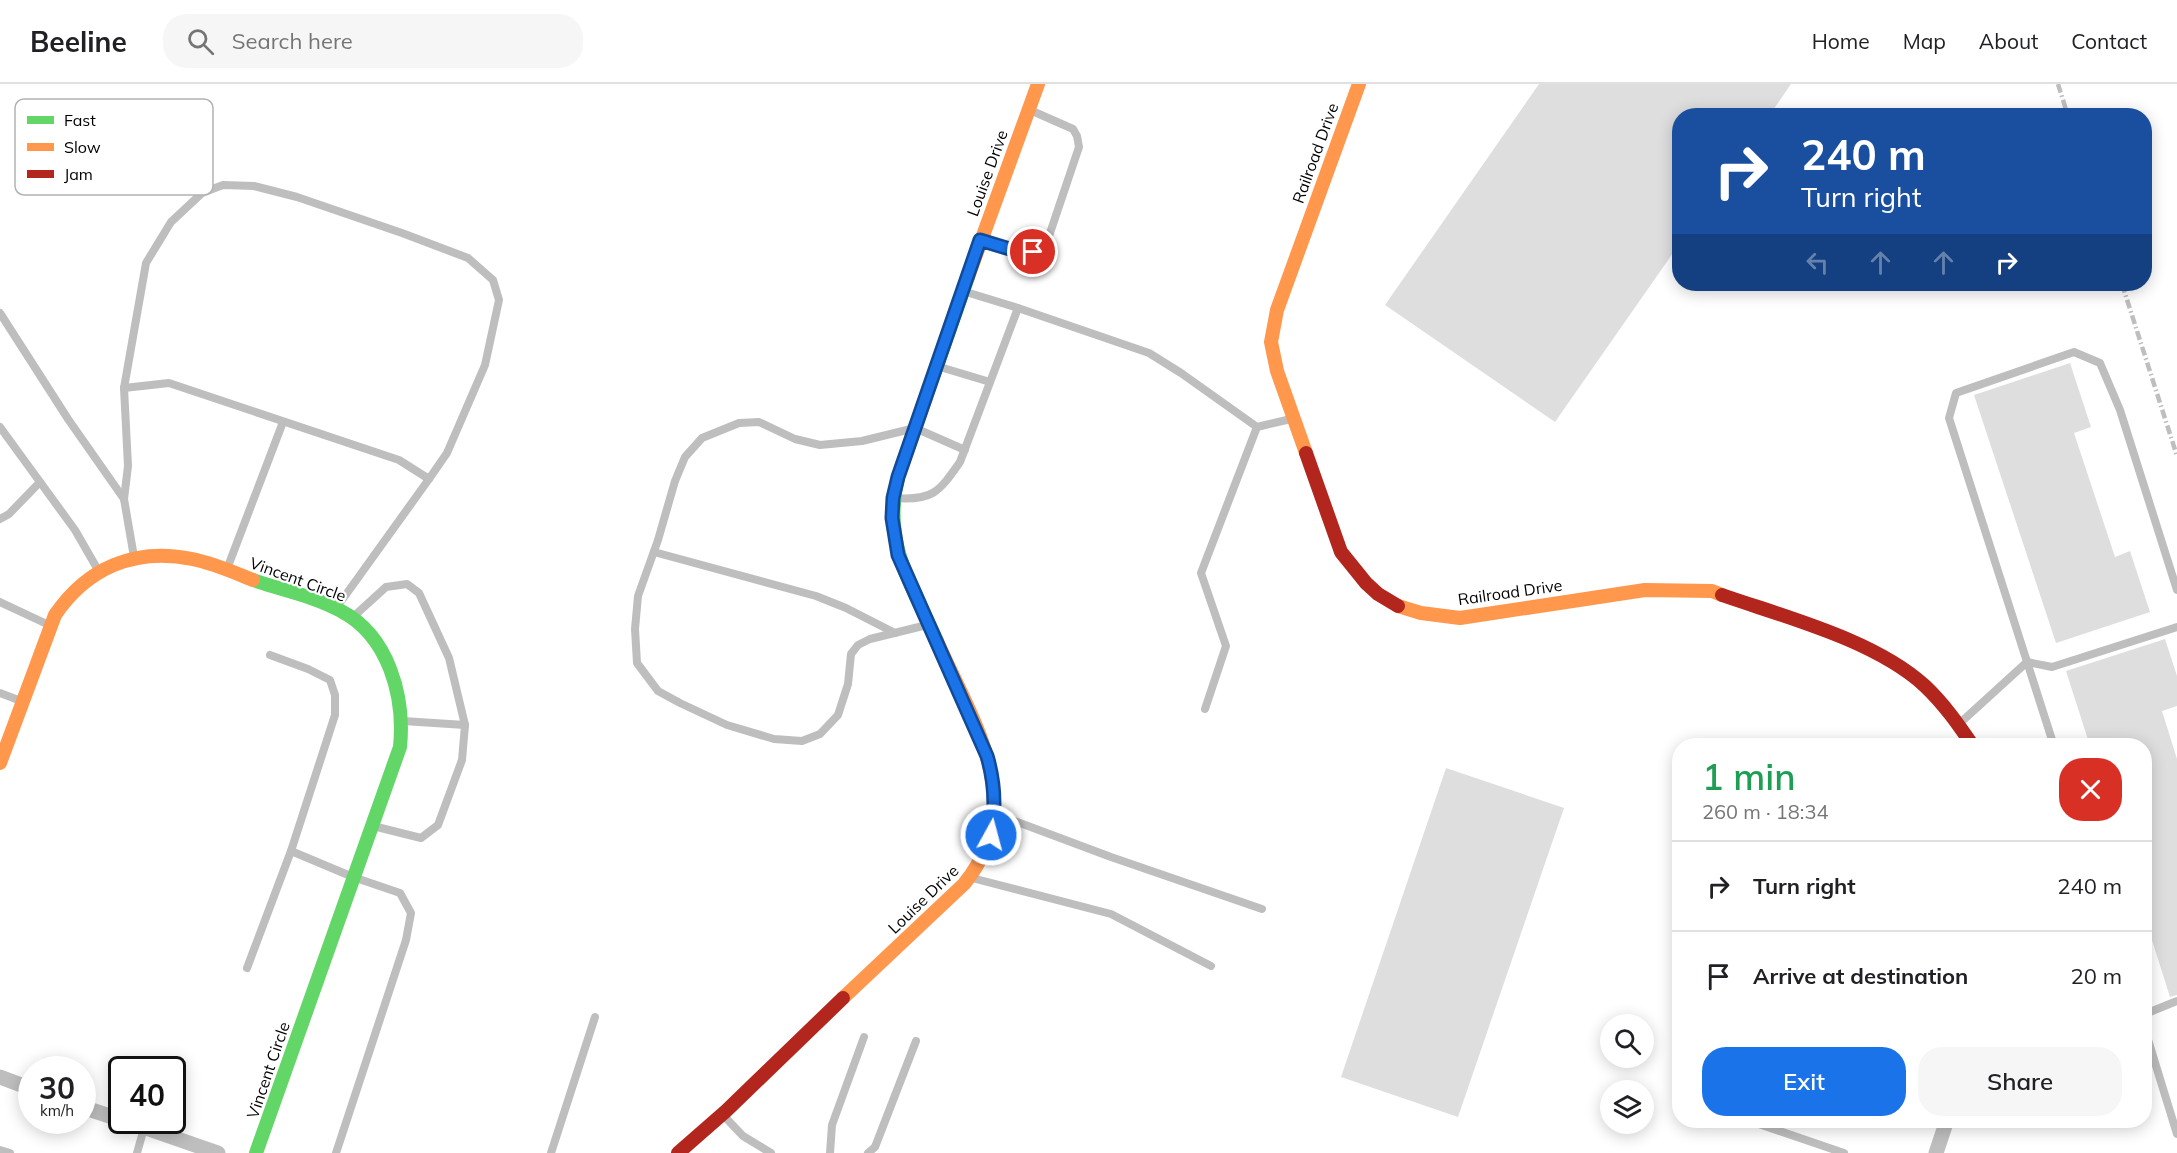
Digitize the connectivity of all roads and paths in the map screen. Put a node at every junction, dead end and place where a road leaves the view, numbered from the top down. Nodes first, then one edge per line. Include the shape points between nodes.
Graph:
1 (1038, 84) edge
2 (1359, 84) edge
3 (1028, 109) junction
4 (213, 189) edge
5 (200, 195) edge
6 (980, 240) junction
7 (963, 291) junction
8 (1018, 308) junction
9 (0, 313) edge
10 (937, 366) junction
11 (990, 382) junction
12 (123, 387) junction
13 (1293, 418) junction
14 (283, 422) junction
15 (0, 427) edge
16 (1257, 427) junction
17 (915, 428) junction
18 (965, 450) junction
19 (429, 479) junction
20 (40, 482) junction
21 (893, 498) junction
22 (124, 500) junction
23 (0, 519) edge
24 (654, 552) junction
25 (134, 559) junction
26 (226, 571) junction
27 (99, 572) junction
28 (2177, 590) edge
29 (0, 602) edge
30 (336, 608) junction
31 (352, 618) junction
32 (928, 624) junction
33 (51, 625) junction
34 (2177, 627) edge
35 (895, 633) junction
36 (270, 655) dead end
37 (2027, 662) junction
38 (0, 693) edge
39 (22, 702) junction
40 (1205, 709) dead end
41 (402, 721) junction
42 (1959, 724) junction
43 (465, 725) junction
44 (1968, 738) edge
45 (2051, 738) edge
46 (0, 763) edge
47 (995, 814) junction
48 (371, 826) junction
49 (291, 851) junction
50 (353, 877) junction
51 (970, 878) junction
52 (1262, 909) dead end
53 (1211, 966) dead end
54 (248, 968) dead end
55 (2177, 1001) edge
56 (2152, 1011) edge
57 (595, 1017) dead end
58 (864, 1037) dead end
59 (916, 1041) dead end
60 (2152, 1053) edge
61 (0, 1077) edge
62 (18, 1084) edge
63 (722, 1114) junction
64 (1771, 1128) edge
65 (1944, 1128) edge
66 (142, 1134) edge
67 (162, 1134) edge
68 (2177, 1134) edge
69 (0, 1149) edge
70 (10, 1153) edge
71 (137, 1153) edge
72 (218, 1153) edge
73 (256, 1153) edge
74 (336, 1153) edge
75 (551, 1153) edge
76 (678, 1153) edge
77 (771, 1153) edge
78 (831, 1153) edge
79 (868, 1153) edge
80 (1844, 1153) edge
81 (1936, 1153) edge

1 - 3 street, Louise Drive
2 - 13 street, Railroad Drive via 1277,310 1271,342
3 - 6 street, Louise Drive
3 - 6 lane via 1073,129 1079,147 1047,242 1033,252 1023,253
4 - 19 lane via 223,185 254,186 297,197 468,258 493,280 499,300 485,364 447,453
5 - 12 lane via 171,222 146,263
6 - 7 street, Louise Drive
7 - 8 lane
7 - 10 street, Louise Drive
8 - 11 lane
8 - 16 lane via 1149,353
9 - 22 lane
10 - 11 lane
10 - 17 street, Louise Drive
11 - 18 lane
12 - 14 lane via 169,383
12 - 22 lane via 128,466
13 - 16 lane
13 - 42 street, Railroad Drive via 1341,552 1372,592 1406,611 1460,618 1645,590 1712,591 1868,648 1923,684
14 - 19 lane via 399,460
14 - 26 lane
15 - 20 lane
16 - 40 lane via 1201,573 1226,646
17 - 18 lane
17 - 21 street, Louise Drive
17 - 24 lane via 862,441 820,445 795,439 759,422 739,423 702,438 686,457 675,481
18 - 21 lane via 945,483 926,498
19 - 30 lane
20 - 23 lane
20 - 27 lane
21 - 32 street, Louise Drive via 898,555
22 - 25 lane
24 - 35 lane via 816,596
24 - 35 lane via 638,596 637,663 658,691 727,725 774,739 802,741 820,734 838,715 848,684 851,654 870,639
25 - 26 street, Vincent Circle via 164,555 193,559
25 - 27 street, Vincent Circle
26 - 30 street, Vincent Circle
27 - 33 street, Vincent Circle via 69,595
28 - 37 lane via 2120,410 2100,363 2074,352 1956,393 1948,418
29 - 33 lane
30 - 31 street, Vincent Circle
31 - 41 street, Vincent Circle via 375,641 388,662 400,697
31 - 43 lane via 386,587 407,584 419,593 449,658
32 - 35 lane
32 - 47 street, Louise Drive via 987,756 994,780
33 - 39 street, Vincent Circle
34 - 37 lane via 2052,667
36 - 49 lane via 330,680 335,695 335,715
37 - 42 lane
37 - 45 lane
38 - 39 lane
39 - 46 street, Vincent Circle
41 - 43 lane
41 - 48 street, Vincent Circle via 400,747
42 - 44 street, Railroad Drive
43 - 48 lane via 462,760 438,825 421,838
47 - 51 street, Louise Drive via 981,861
47 - 52 lane
48 - 50 street, Vincent Circle
49 - 50 lane
49 - 54 lane
50 - 73 street, Vincent Circle
50 - 74 lane via 400,893 411,913 406,940
51 - 53 lane via 1111,914
51 - 63 street, Louise Drive
55 - 56 lane
57 - 75 lane
58 - 78 lane via 832,1125
59 - 79 lane via 875,1147
60 - 68 lane
61 - 62 street
63 - 76 street, Louise Drive
63 - 77 lane via 743,1136
64 - 80 lane
65 - 81 street
66 - 71 lane
67 - 72 street
69 - 70 lane

